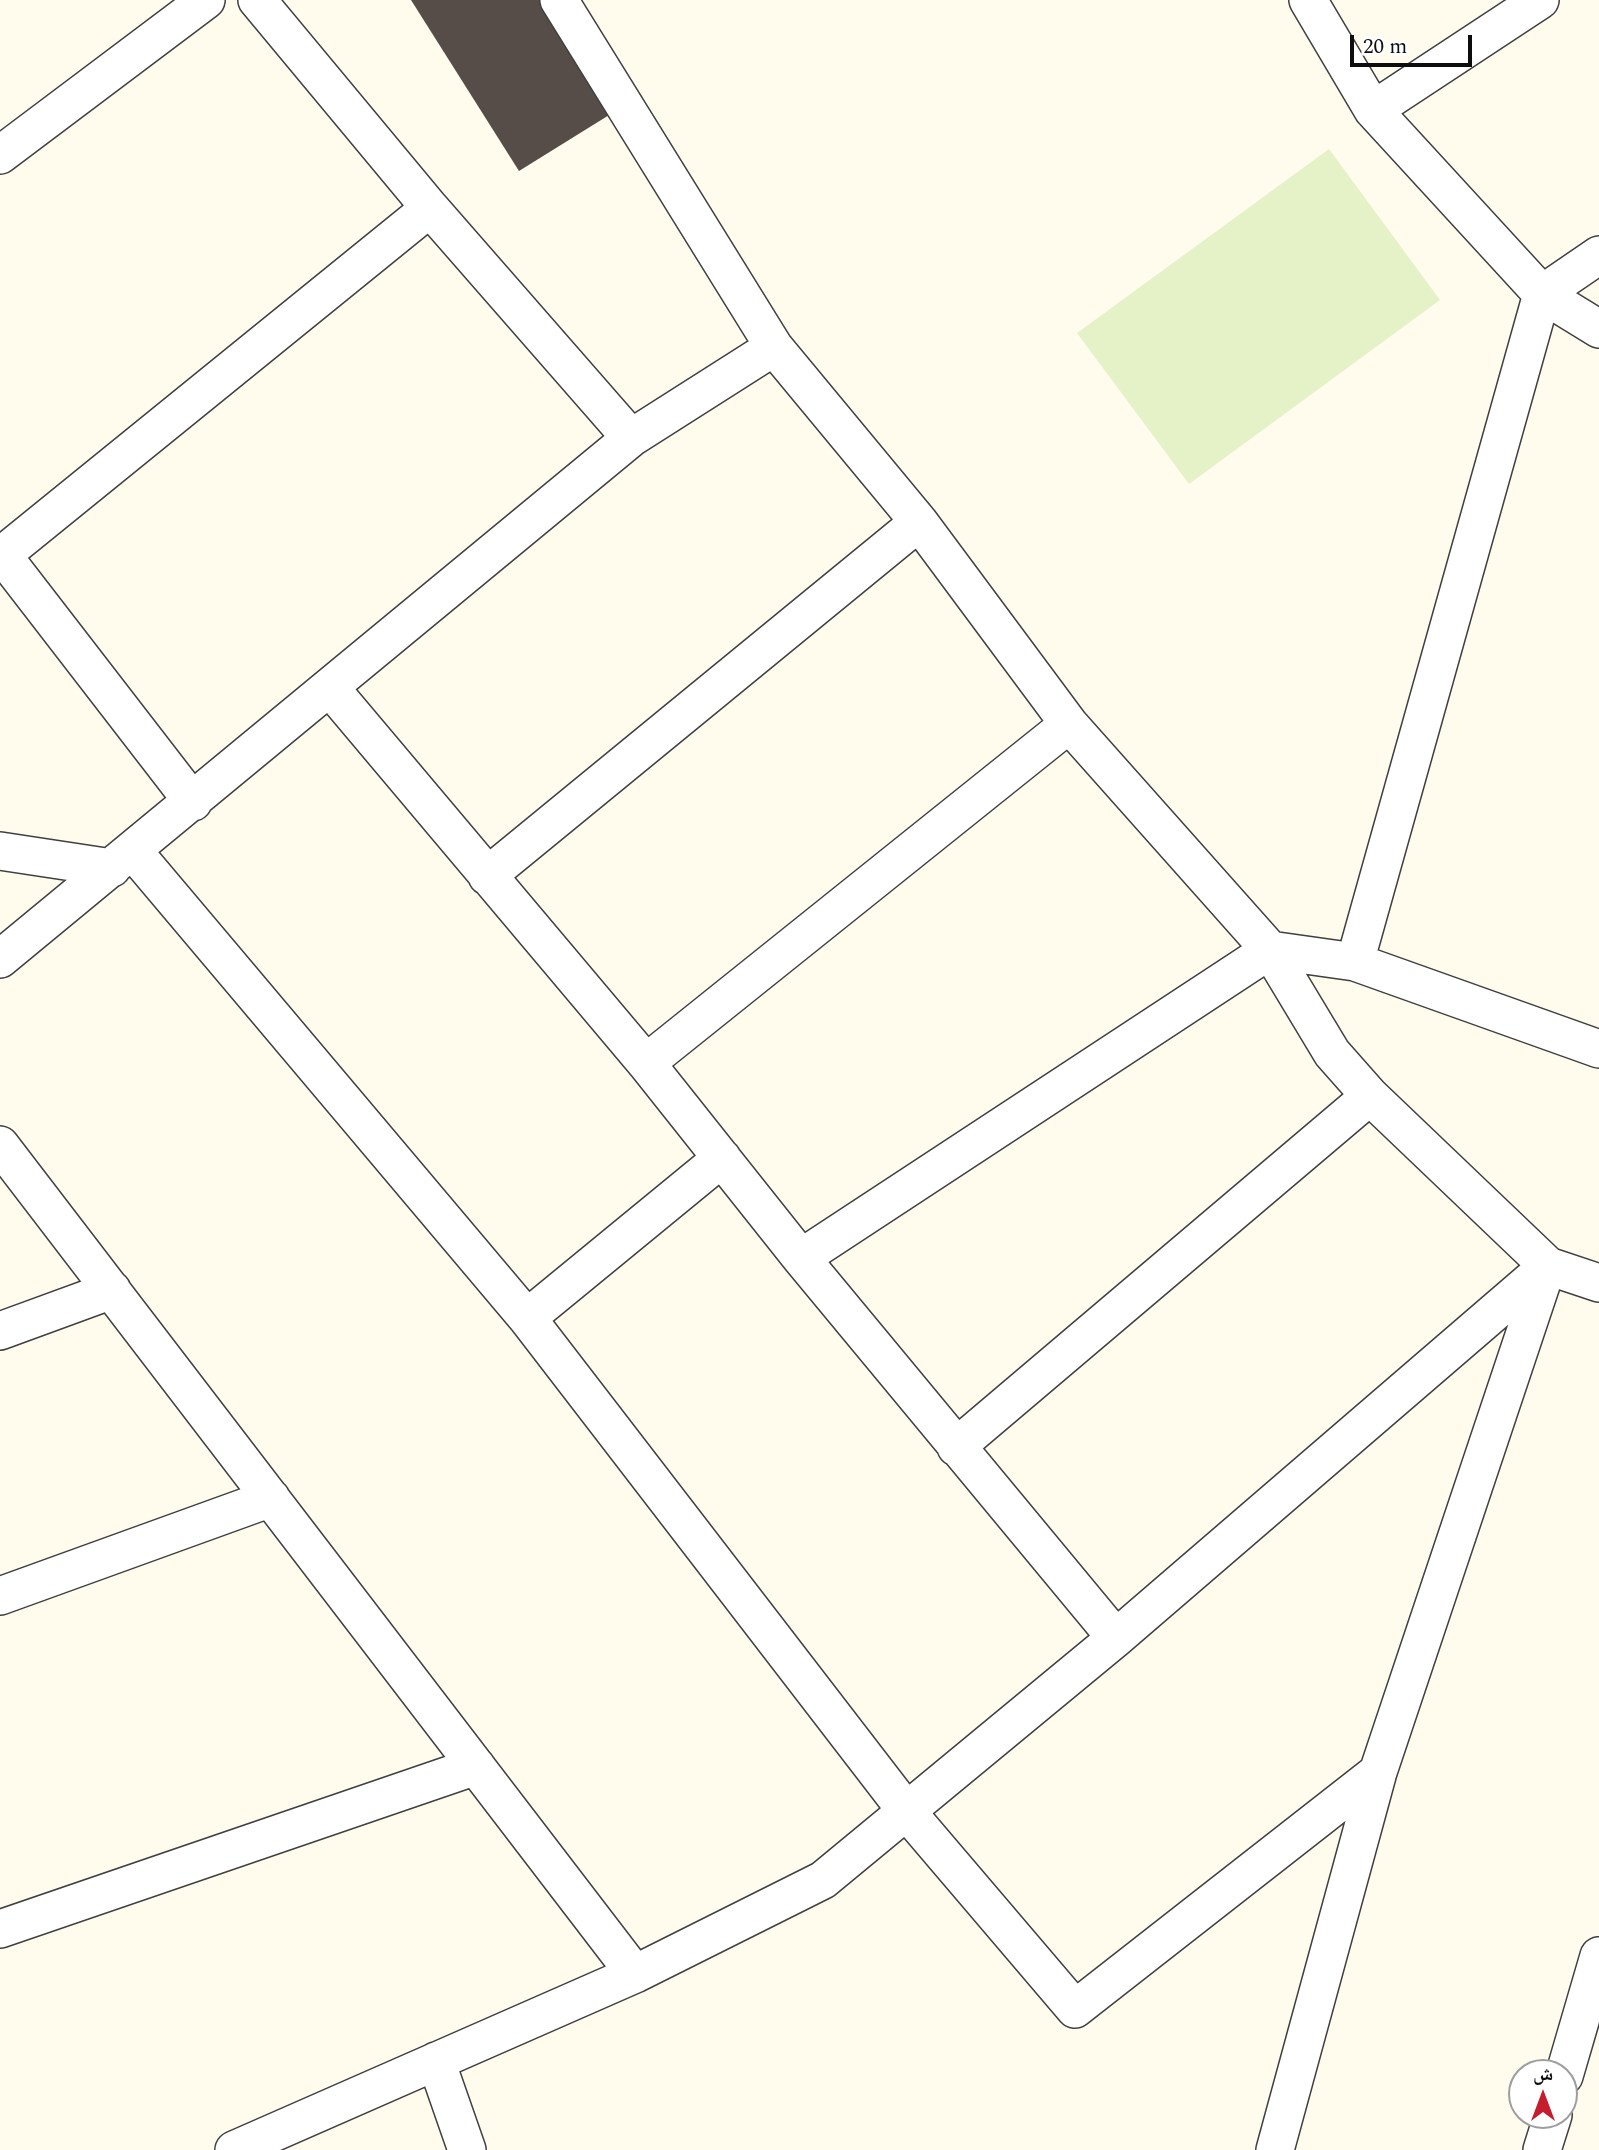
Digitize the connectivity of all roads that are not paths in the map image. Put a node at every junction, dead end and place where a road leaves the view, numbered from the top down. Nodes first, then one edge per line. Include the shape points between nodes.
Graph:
1 (206, 0) edge
2 (257, 0) edge
3 (559, 0) edge
4 (1308, 0) edge
5 (1540, 0) edge
6 (1373, 110) junction
7 (0, 155) edge
8 (430, 208) junction
9 (1599, 255) edge
10 (1542, 294) junction
11 (1599, 329) edge
12 (774, 347) junction
13 (631, 438) junction
14 (919, 522) junction
15 (1, 554) edge
16 (331, 690) junction
17 (1069, 724) junction
18 (193, 802) junction
19 (0, 851) edge
20 (123, 860) junction
21 (486, 876) junction
22 (1270, 950) junction
23 (0, 960) edge
24 (1355, 962) junction
25 (1599, 1049) edge
26 (646, 1063) junction
27 (1370, 1097) junction
28 (0, 1145) edge
29 (722, 1158) junction
30 (801, 1258) junction
31 (1548, 1266) junction
32 (1599, 1283) edge
33 (111, 1290) junction
34 (527, 1318) junction
35 (0, 1331) edge
36 (956, 1447) junction
37 (271, 1498) junction
38 (0, 1596) edge
39 (1116, 1638) junction
40 (475, 1766) junction
41 (1378, 1772) junction
42 (908, 1813) junction
43 (0, 1928) edge
44 (1599, 1956) edge
45 (635, 1973) junction
46 (1569, 2059) edge
47 (436, 2061) junction
48 (1549, 2129) edge
49 (234, 2150) edge
50 (467, 2150) edge
51 (1275, 2150) edge
52 (1542, 2150) edge

1 - 7 street
2 - 8 street
3 - 12 street
4 - 6 street
5 - 6 street
6 - 10 street
8 - 13 street
8 - 15 street
9 - 10 street
10 - 11 street
10 - 24 street
12 - 13 street
12 - 14 street
13 - 16 street
14 - 17 street
14 - 21 street
15 - 18 street
16 - 18 street
16 - 21 street
17 - 22 street
17 - 26 street
18 - 20 street
19 - 20 street
20 - 23 street
20 - 34 street
21 - 26 street
22 - 24 street
22 - 27 street via 1332,1053
22 - 30 street
24 - 25 street
26 - 29 street
27 - 31 street
27 - 36 street
28 - 33 street
29 - 30 street
29 - 34 street
30 - 36 street
31 - 32 street
31 - 39 street
31 - 41 street
33 - 35 street
33 - 37 street
34 - 42 street
36 - 39 street
37 - 38 street
37 - 40 street
39 - 42 street
40 - 43 street
40 - 45 street
41 - 42 street via 1075,2010
41 - 51 street
42 - 45 street via 824,1880
44 - 46 street
45 - 47 street
47 - 49 street
47 - 50 street
48 - 52 street

